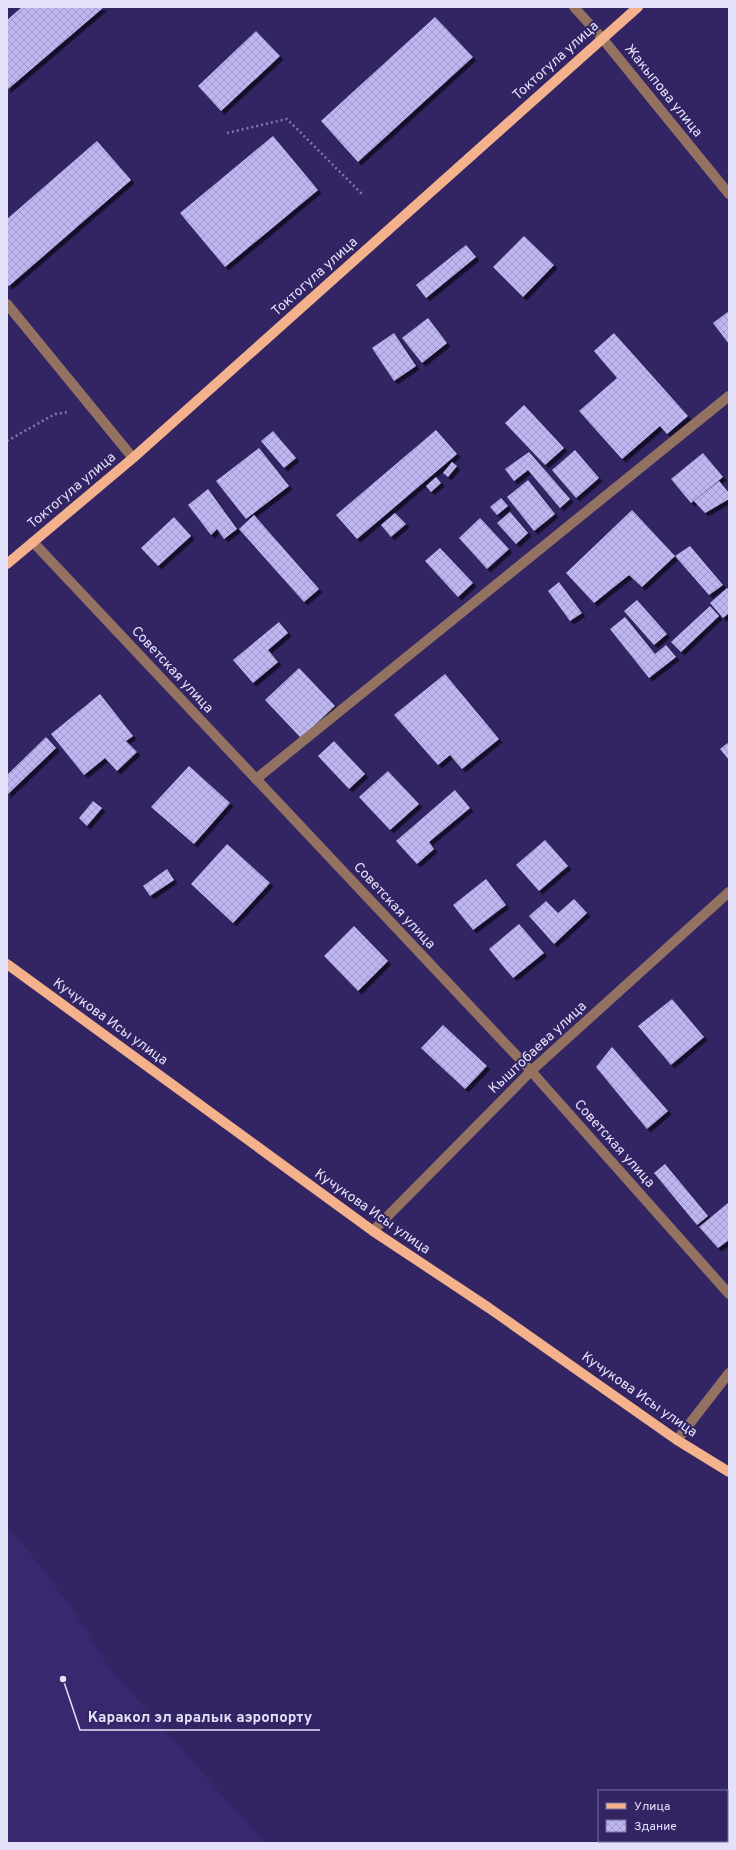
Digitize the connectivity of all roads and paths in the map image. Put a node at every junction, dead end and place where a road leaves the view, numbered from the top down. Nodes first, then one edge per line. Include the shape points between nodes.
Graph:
1 (574, 7) edge
2 (638, 7) edge
3 (602, 38) junction
4 (227, 133) dead end
5 (729, 194) edge
6 (363, 195) dead end
7 (7, 304) edge
8 (729, 396) edge
9 (102, 420) junction
10 (7, 441) edge
11 (133, 458) junction
12 (33, 542) junction
13 (7, 564) edge
14 (256, 779) junction
15 (729, 892) edge
16 (7, 964) edge
17 (531, 1071) junction
18 (372, 1231) junction
19 (729, 1294) edge
20 (729, 1372) edge
21 (677, 1440) junction
22 (729, 1472) edge

1 - 3 street, Жакыпова улица
2 - 3 main road, Токтогула улица
3 - 5 street, Жакыпова улица
3 - 11 main road, Токтогула улица
4 - 6 path via 286,119
7 - 9 street
8 - 14 street
9 - 10 path via 75,411 55,414
9 - 11 street
11 - 12 main road, Токтогула улица
12 - 13 main road, Токтогула улица
12 - 14 street, Советская улица
14 - 17 street, Советская улица
15 - 17 street, Кыштобаева улица
16 - 18 main road, Кучукова Исы улица
17 - 18 street, Кыштобаева улица
17 - 19 street, Советская улица
18 - 21 main road, Кучукова Исы улица via 489,1308
20 - 21 street
21 - 22 main road, Кучукова Исы улица

